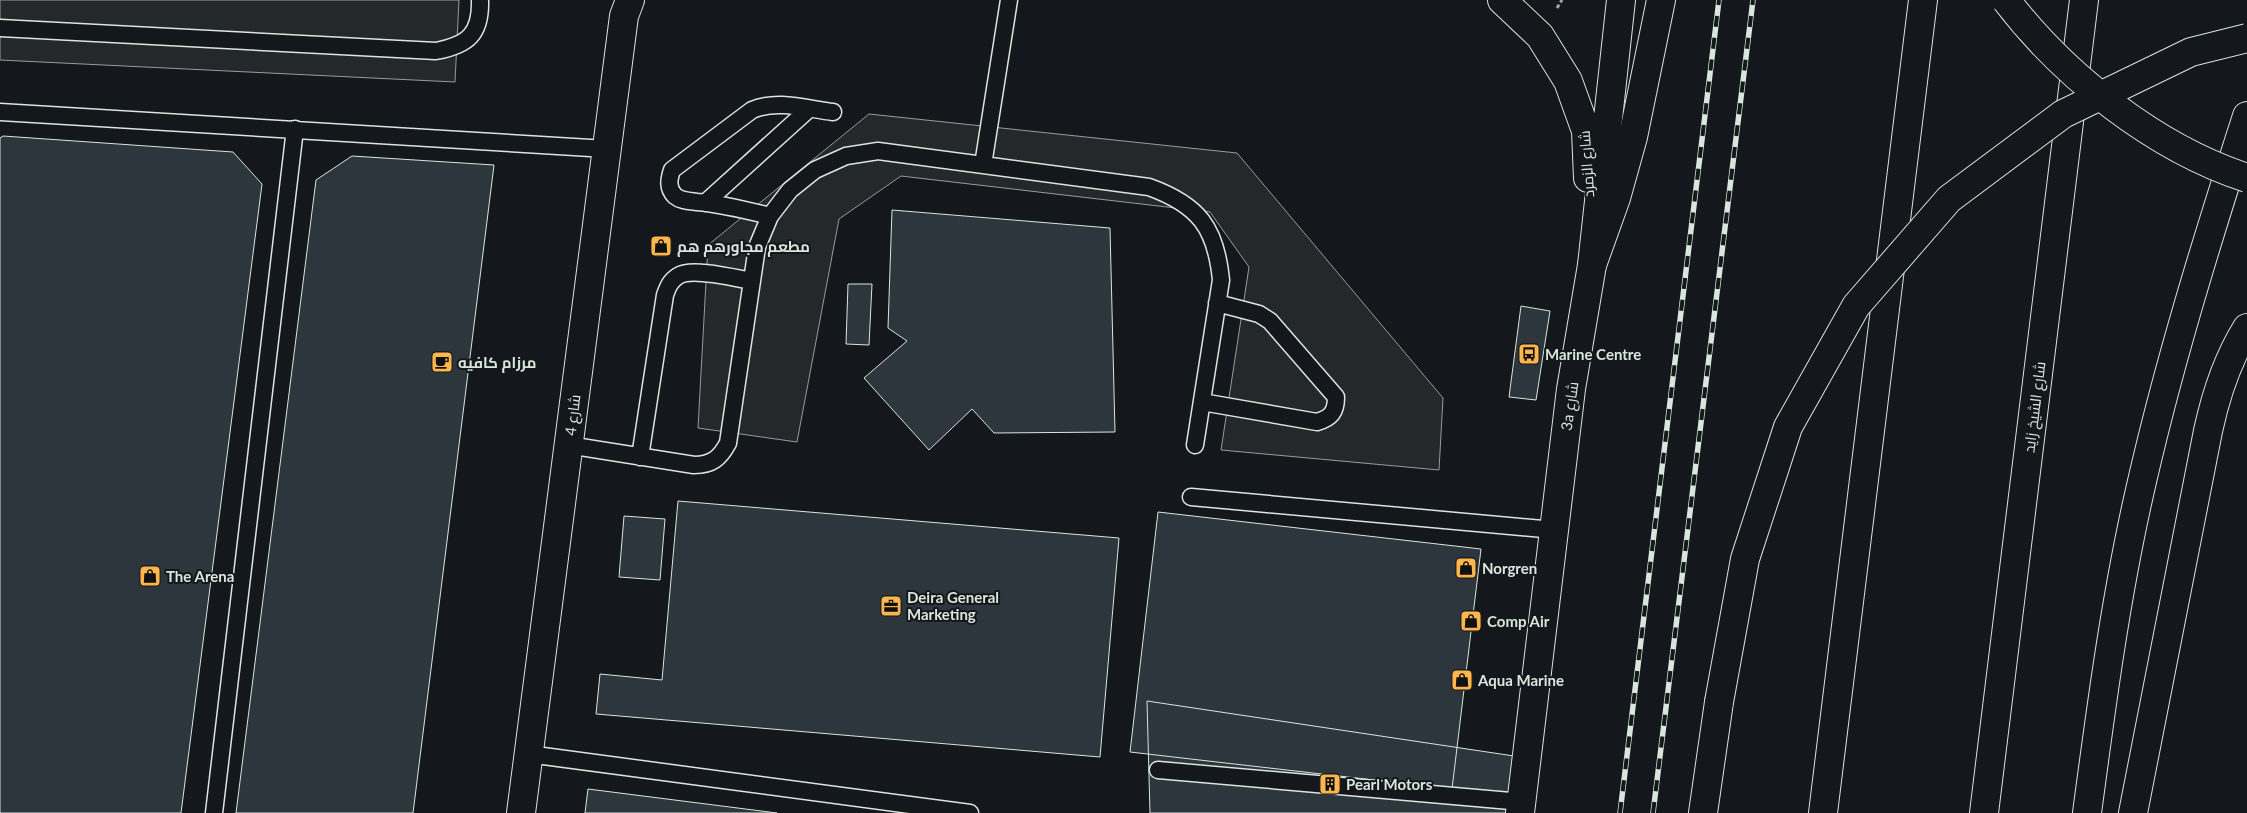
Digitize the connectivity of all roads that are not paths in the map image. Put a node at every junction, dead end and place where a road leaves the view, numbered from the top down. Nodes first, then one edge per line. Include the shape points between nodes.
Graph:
1 (480, 0) edge
2 (1009, 0) edge
3 (1502, 0) edge
4 (1621, 0) edge
5 (1661, 0) edge
6 (1923, 0) edge
7 (2006, 0) edge
8 (2084, 0) edge
9 (624, 5) edge
10 (0, 28) edge
11 (2247, 38) edge
12 (809, 109) junction
13 (0, 112) edge
14 (833, 112) dead end
15 (2247, 116) edge
16 (295, 129) junction
17 (606, 149) junction
18 (983, 165) junction
19 (2247, 178) edge
20 (705, 203) junction
21 (770, 216) junction
22 (1592, 265) junction
23 (752, 281) junction
24 (1217, 303) junction
25 (2247, 328) edge
26 (1202, 402) junction
27 (568, 445) junction
28 (1195, 445) dead end
29 (640, 456) junction
30 (1191, 497) dead end
31 (1554, 530) junction
32 (528, 754) junction
33 (1158, 770) dead end
34 (1521, 807) edge
35 (214, 813) edge
36 (521, 813) edge
37 (970, 813) edge
38 (1703, 813) edge
39 (1823, 813) edge
40 (1984, 813) edge
41 (2087, 813) edge
42 (2133, 813) edge

1 - 10 lane via 480,17 472,36 456,47 436,51
2 - 18 lane
3 - 22 main road, شارع الزمرد via 1540,36 1550,51 1568,81 1586,131
4 - 22 main road, 3a شارع
5 - 22 main road via 1633,137
6 - 39 main road
7 - 19 main road, bridge via 2028,30 2089,87 2157,136
8 - 40 main road, شارع الشيخ زايد
9 - 17 main road, شارع 4
11 - 38 main road, bridge via 2191,52 2063,114 1949,199 1856,306 1788,427 1745,559
12 - 14 lane
12 - 20 lane
12 - 20 lane via 771,104 752,110 672,170 669,179 674,195 682,200
13 - 16 lane
15 - 41 main road via 2173,357 2138,500 2113,626
16 - 17 lane
16 - 35 lane
17 - 27 main road, شارع 4
18 - 21 lane via 878,151 846,156 809,175 790,190
18 - 24 lane via 1150,187 1174,196 1194,210 1210,231 1219,255 1221,280
20 - 21 lane via 734,206
21 - 23 lane via 757,247
22 - 31 main road, 3a شارع
23 - 29 lane via 690,272 669,283
23 - 29 lane via 728,443 723,453 705,465
24 - 26 lane
24 - 26 lane via 1259,314 1275,325 1336,397 1336,409 1329,419 1317,422
25 - 42 main road via 2218,386
26 - 28 lane
27 - 29 lane
27 - 32 main road, شارع 4
30 - 31 lane
31 - 34 main road, 3a شارع
32 - 36 main road, شارع 4
32 - 37 lane
33 - 34 lane

